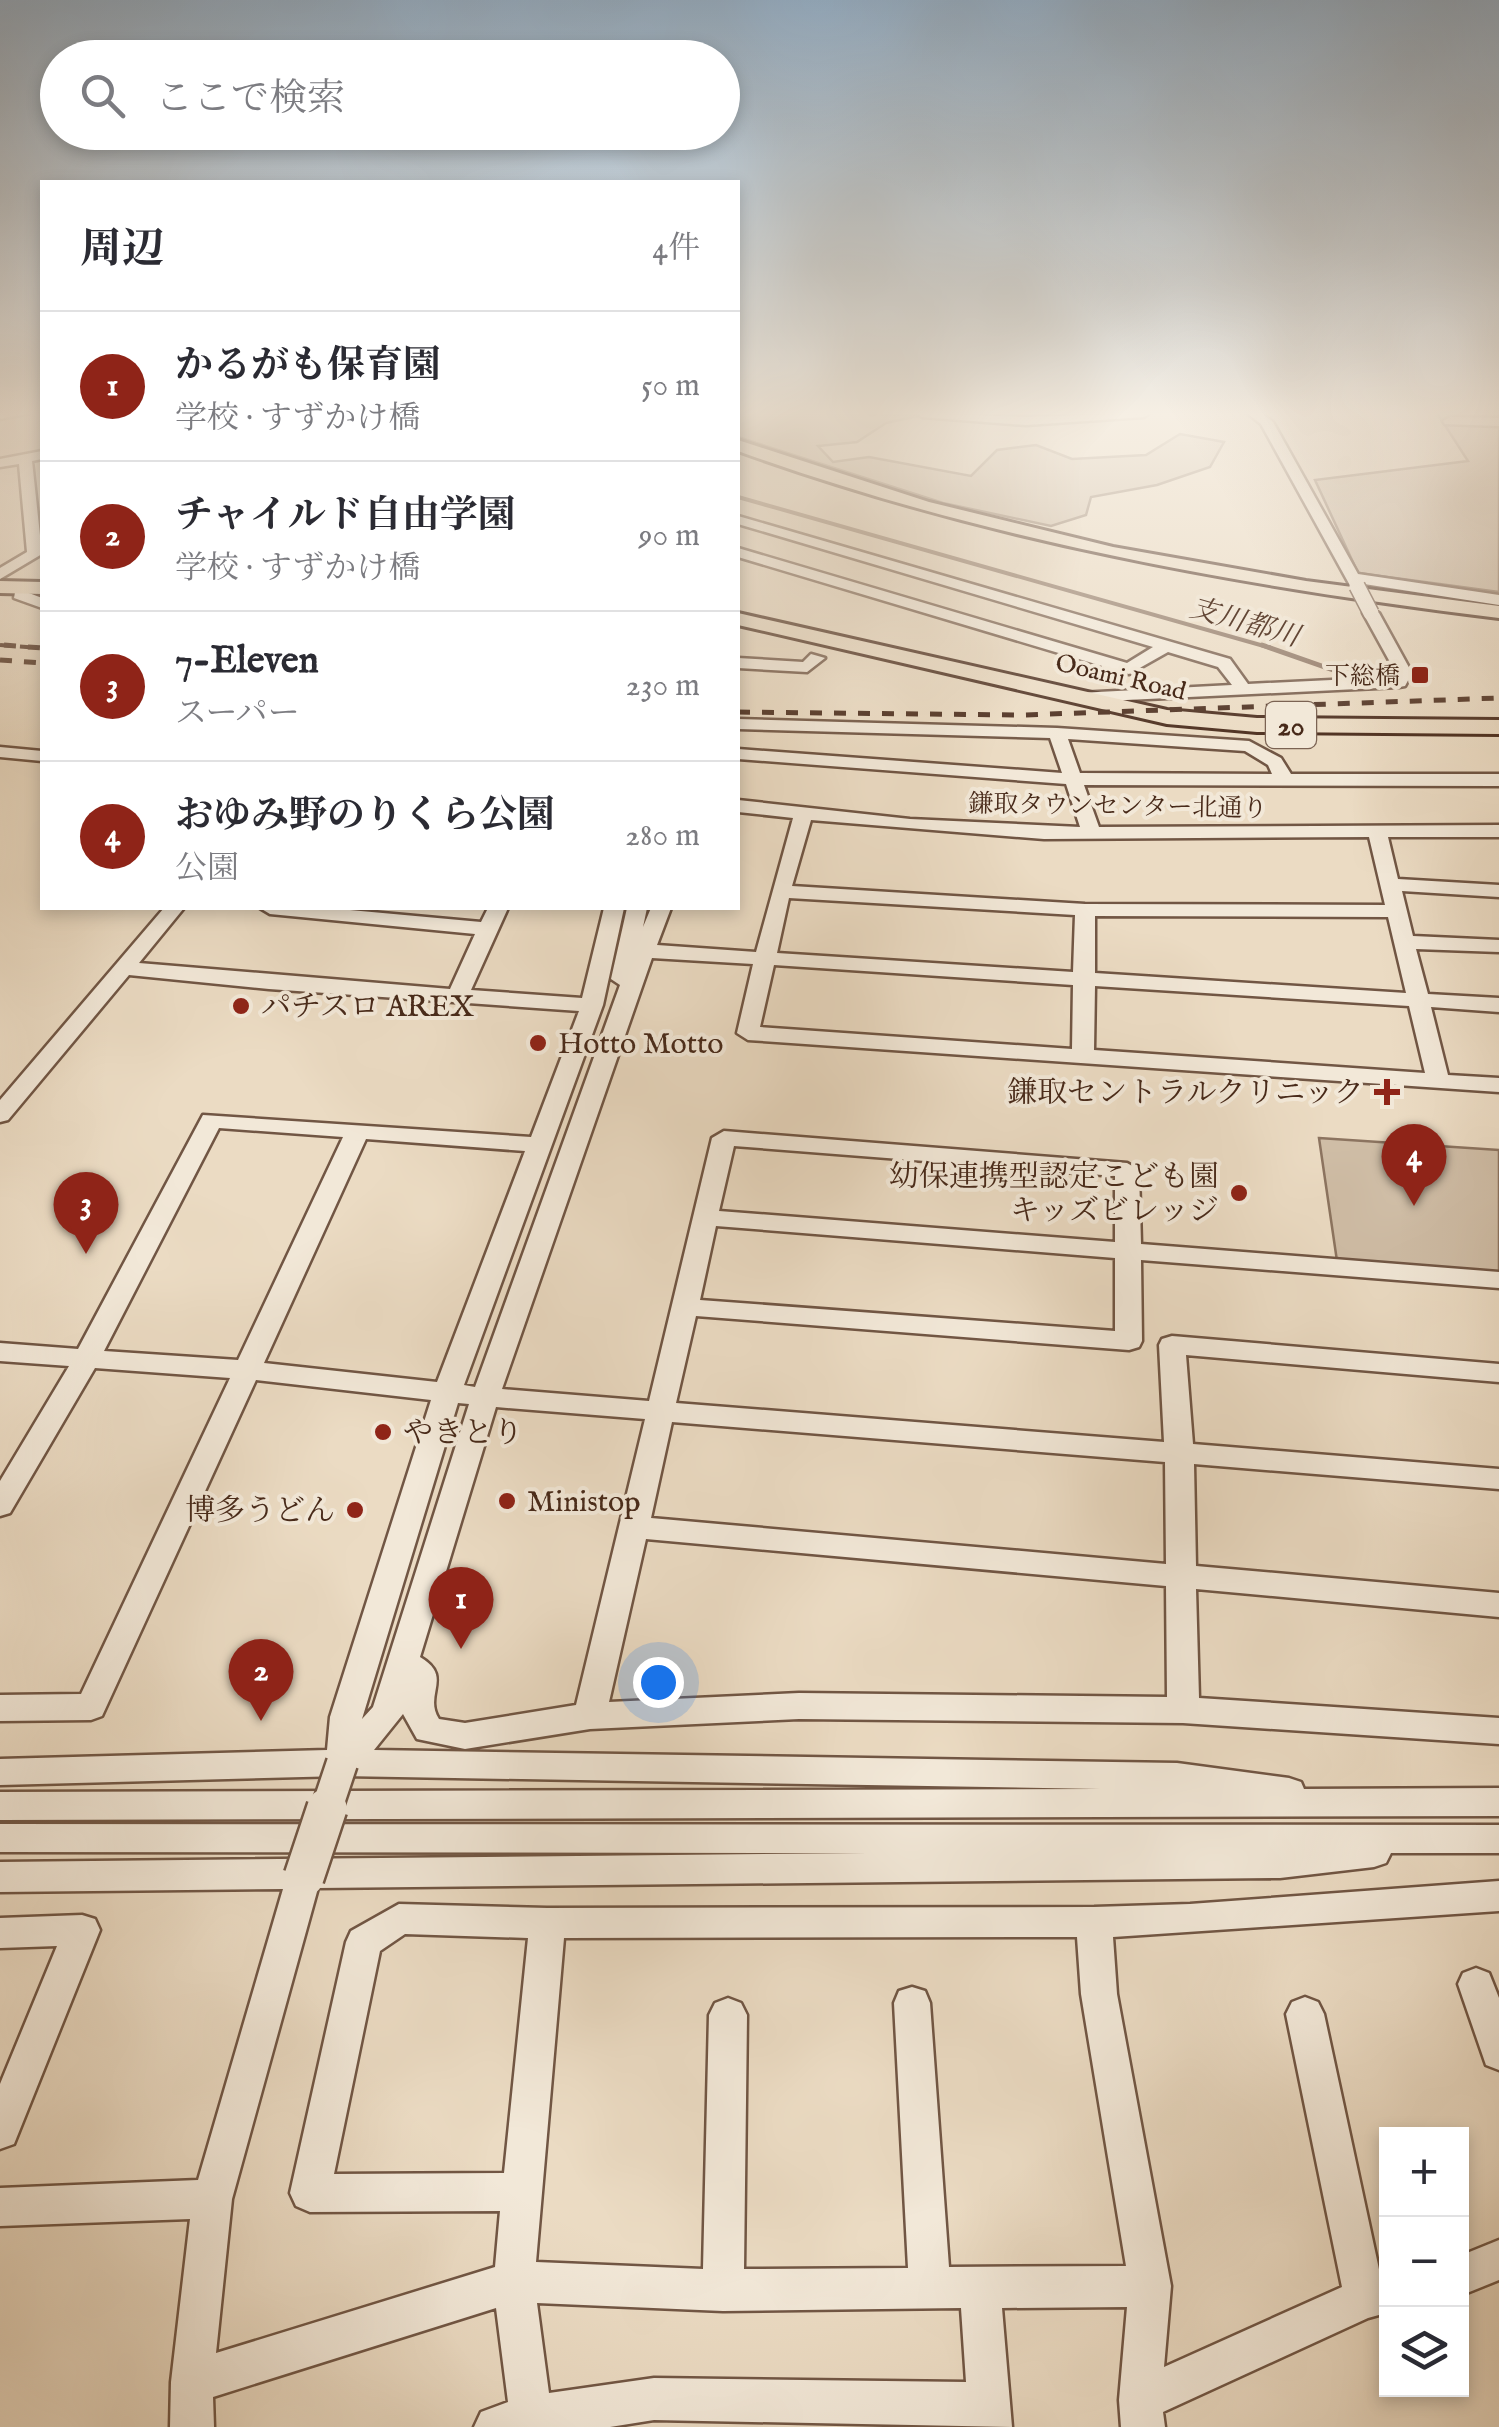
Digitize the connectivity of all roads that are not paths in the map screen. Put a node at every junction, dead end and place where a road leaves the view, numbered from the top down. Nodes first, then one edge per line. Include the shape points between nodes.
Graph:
1 (32, 526) edge
2 (759, 526) edge
3 (975, 526) edge
4 (1010, 526) edge
5 (1323, 526) edge
6 (831, 548) junction
7 (740, 553) edge
8 (789, 568) junction
9 (0, 574) edge
10 (1354, 582) junction
11 (0, 587) edge
12 (33, 588) edge
13 (1499, 600) edge
14 (40, 602) edge
15 (1499, 612) edge
16 (740, 619) edge
17 (1499, 621) edge
18 (1166, 646) junction
19 (818, 658) dead end
20 (740, 663) edge
21 (1244, 690) junction
22 (1085, 696) junction
23 (740, 724) edge
24 (1499, 727) edge
25 (1057, 733) junction
26 (0, 741) edge
27 (40, 744) edge
28 (0, 752) edge
29 (740, 754) edge
30 (40, 756) edge
31 (1284, 777) junction
32 (1073, 778) junction
33 (1499, 780) edge
34 (740, 806) edge
35 (740, 815) edge
36 (802, 819) junction
37 (1092, 832) junction
38 (1378, 832) junction
39 (1499, 832) edge
40 (1044, 833) junction
41 (1390, 884) junction
42 (1499, 891) edge
43 (780, 892) junction
44 (172, 910) edge
45 (291, 910) edge
46 (497, 910) edge
47 (613, 910) edge
48 (634, 910) edge
49 (635, 910) edge
50 (660, 910) edge
51 (1085, 910) junction
52 (1397, 911) junction
53 (487, 929) junction
54 (1404, 942) junction
55 (1499, 946) edge
56 (645, 951) junction
57 (765, 958) junction
58 (124, 968) junction
59 (599, 974) junction
60 (1086, 979) junction
61 (458, 994) junction
62 (1418, 999) junction
63 (592, 1005) junction
64 (1499, 1005) edge
65 (618, 1019) junction
66 (1083, 1058) junction
67 (1438, 1080) junction
68 (1499, 1085) edge
69 (0, 1115) edge
70 (357, 1132) junction
71 (539, 1146) junction
72 (707, 1218) junction
73 (1131, 1253) junction
74 (1499, 1280) edge
75 (687, 1307) junction
76 (0, 1352) edge
77 (86, 1360) junction
78 (247, 1370) junction
79 (1499, 1372) edge
80 (447, 1393) junction
81 (485, 1397) junction
82 (662, 1410) junction
83 (1178, 1454) junction
84 (1499, 1479) edge
85 (0, 1506) edge
86 (636, 1527) junction
87 (1180, 1575) junction
88 (1499, 1605) edge
89 (402, 1661) junction
90 (0, 1708) edge
91 (1183, 1710) junction
92 (590, 1716) junction
93 (1499, 1731) edge
94 (342, 1764) junction
95 (0, 1772) edge
96 (1499, 1802) edge
97 (1347, 1803) junction
98 (0, 1806) edge
99 (0, 1838) edge
100 (1499, 1839) edge
101 (1463, 1840) junction
102 (0, 1877) edge
103 (304, 1877) junction
104 (1499, 1896) edge
105 (1094, 1922) junction
106 (547, 1923) junction
107 (0, 1933) edge
108 (1476, 1984) dead end
109 (912, 2003) dead end
110 (1305, 2014) dead end
111 (728, 2016) dead end
112 (1499, 2052) edge
113 (3, 2115) edge
114 (520, 2192) junction
115 (212, 2199) junction
116 (0, 2207) edge
117 (1499, 2260) edge
118 (1469, 2271) edge
119 (514, 2282) junction
120 (980, 2285) junction
121 (930, 2286) junction
122 (1150, 2286) junction
123 (723, 2290) junction
124 (1376, 2295) edge
125 (192, 2382) junction
126 (1142, 2413) edge
127 (849, 2415) edge
128 (989, 2416) edge
129 (514, 2422) edge
130 (192, 2427) edge

1 - 9 street via 35,554
2 - 6 street
3 - 17 main road via 1100,558 1351,603
4 - 15 main road via 1270,582
5 - 10 street
6 - 8 street
6 - 18 street
7 - 8 street
8 - 18 street via 1128,669
10 - 13 street
10 - 21 street, bridge via 1404,672 1399,682
11 - 12 main road
12 - 14 street via 20,595
16 - 22 main road, Ooami Road / 20
18 - 21 street via 1224,663
19 - 20 street via 806,667
21 - 22 street
22 - 24 main road, Ooami Road / 20 via 1222,724
23 - 25 street
25 - 31 street via 1248,746 1275,762
25 - 32 street
26 - 27 street
28 - 30 street
29 - 32 street
31 - 32 street
31 - 33 street
32 - 37 street
34 - 40 street, 鎌取タウンセンター北通り
35 - 36 street
36 - 40 street
36 - 43 street
37 - 38 street, 鎌取タウンセンター北通り
37 - 40 street, 鎌取タウンセンター北通り
38 - 39 street, 鎌取タウンセンター北通り
38 - 41 street
41 - 42 street
41 - 52 street
43 - 51 street
43 - 57 street
44 - 58 street
45 - 53 street
46 - 53 street
47 - 59 street
48 - 59 street
49 - 65 street
50 - 56 street
51 - 52 street
51 - 60 street
52 - 54 street
53 - 61 street
54 - 55 street
54 - 62 street
56 - 57 street
56 - 65 street
57 - 60 street
57 - 66 street via 748,1033
58 - 61 street
58 - 69 street
59 - 63 street
60 - 62 street
60 - 66 street
61 - 63 street
62 - 64 street
62 - 67 street
63 - 71 street
65 - 81 street
66 - 67 street
67 - 68 street
70 - 71 street
70 - 77 street via 211,1120
70 - 78 street
71 - 80 street
72 - 73 street
72 - 73 street via 724,1138 1128,1170
72 - 75 street
73 - 74 street
73 - 75 street via 1129,1341
75 - 82 street
76 - 77 street
77 - 78 street
77 - 85 street
78 - 80 street
78 - 90 street via 91,1706
79 - 83 street via 1172,1344
80 - 81 street
80 - 94 street via 346,1716
81 - 82 street
81 - 89 street
82 - 83 street
82 - 86 street
83 - 84 street
83 - 87 street
86 - 87 street
86 - 92 street
87 - 88 street
87 - 91 street
89 - 92 street via 422,1673 417,1711 429,1730 466,1736
89 - 94 street via 387,1713
91 - 92 street via 799,1706
91 - 93 street
94 - 95 street
94 - 97 street via 1177,1777
94 - 103 street, bridge
96 - 97 street
97 - 98 street
99 - 101 street
100 - 101 street
101 - 103 street via 1280,1864
102 - 103 street
103 - 115 street
104 - 105 street
105 - 106 street
105 - 122 street via 1099,1994
106 - 114 street
106 - 114 street via 400,1919 364,1942 310,2193
107 - 113 street via 82,1930
108 - 112 street
109 - 121 street
110 - 124 street
111 - 123 street
114 - 119 street
115 - 116 street
115 - 125 street
117 - 118 street
119 - 123 street
119 - 125 street
119 - 129 street
120 - 121 street
120 - 122 street
120 - 128 street
121 - 123 street
122 - 126 street
124 - 126 street
125 - 130 street
127 - 128 street
127 - 129 street via 654,2399

